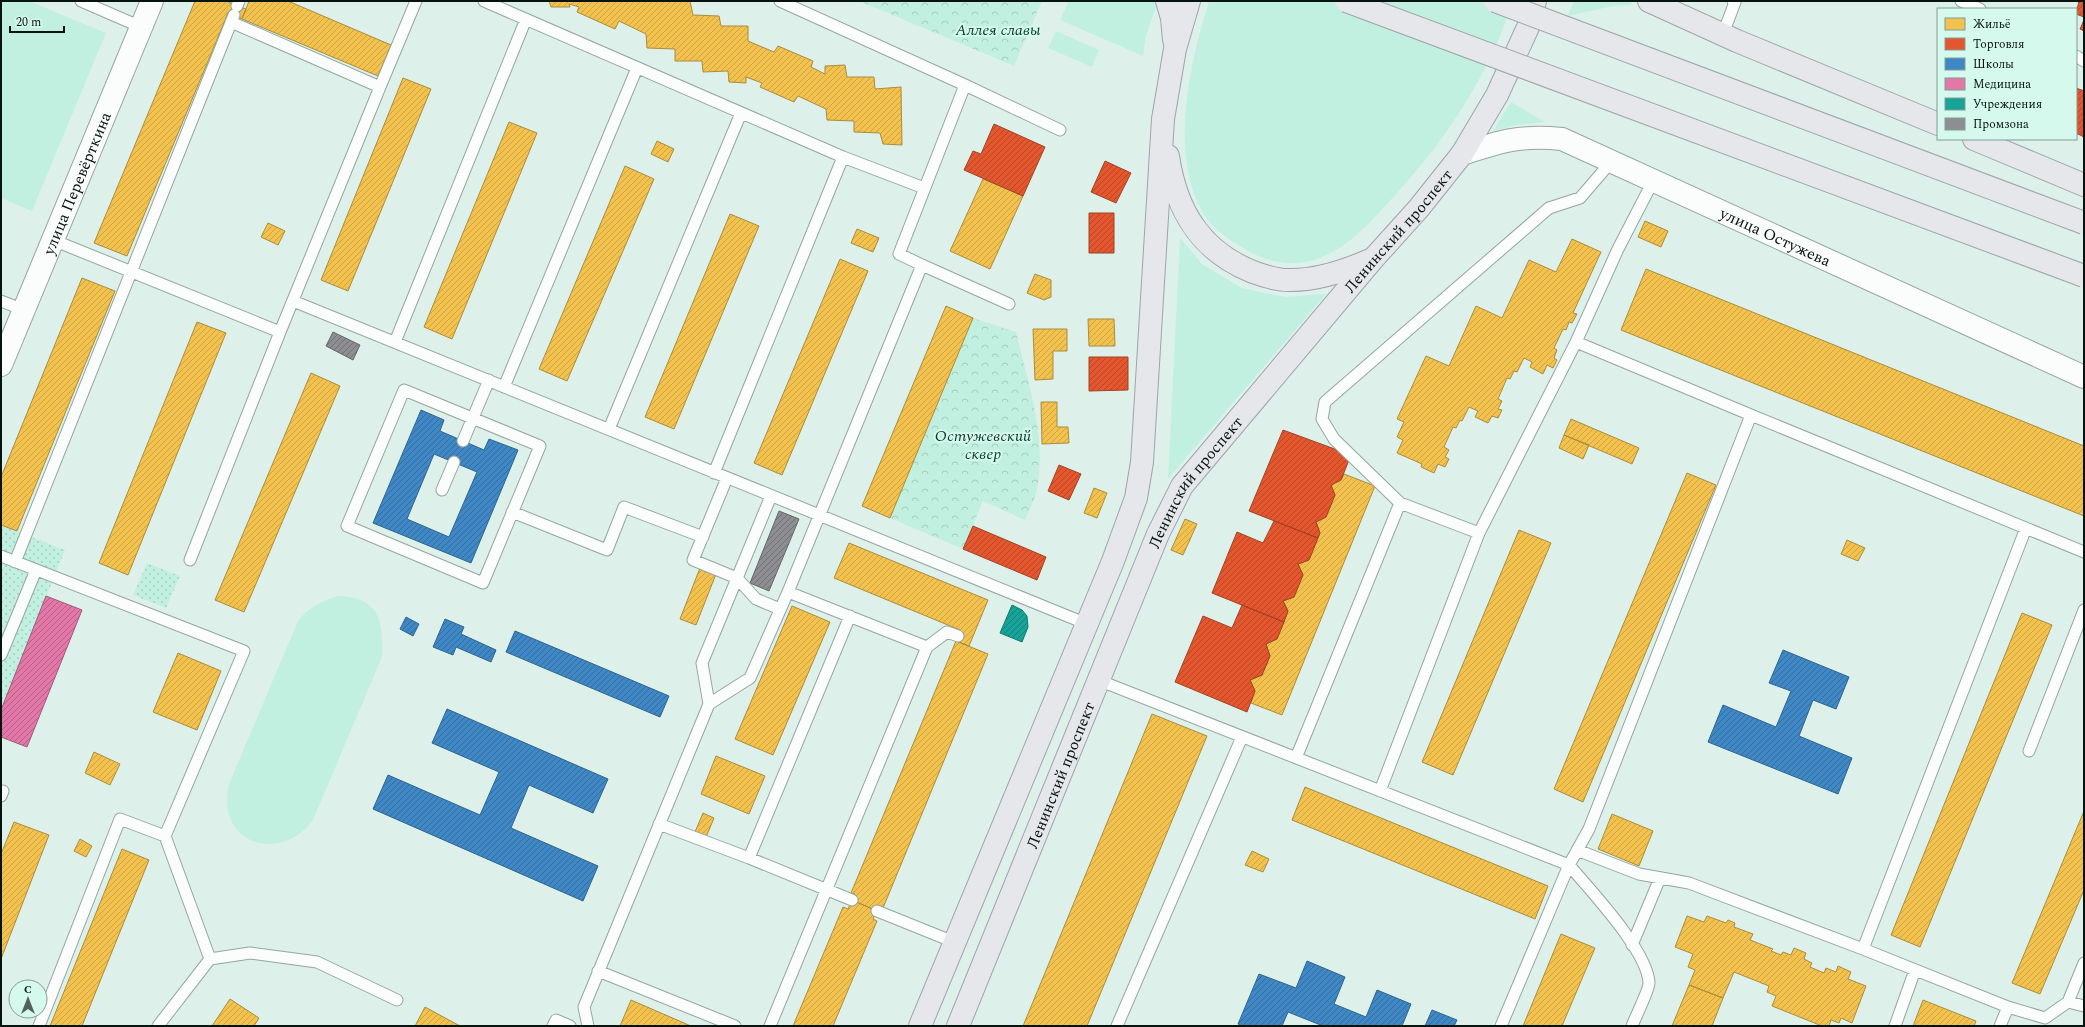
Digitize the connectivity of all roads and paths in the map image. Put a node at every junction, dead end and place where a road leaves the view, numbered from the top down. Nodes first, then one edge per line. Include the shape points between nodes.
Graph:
1 (81, 1) edge
2 (152, 1) edge
3 (416, 1) edge
4 (484, 1) edge
5 (780, 1) edge
6 (1167, 1) edge
7 (1189, 1) edge
8 (1346, 1) edge
9 (1495, 1) edge
10 (1535, 1) edge
11 (1649, 1) edge
12 (1735, 1) edge
13 (1960, 1) edge
14 (1978, 8) edge
15 (235, 11) edge
16 (526, 19) junction
17 (141, 27) junction
18 (1723, 34) junction
19 (1175, 49) junction
20 (637, 68) junction
21 (965, 85) junction
22 (380, 87) junction
23 (741, 113) junction
24 (1163, 119) junction
25 (1937, 124) edge
26 (1060, 130) dead end
27 (1976, 140) edge
28 (1462, 154) junction
29 (843, 157) junction
30 (1611, 162) junction
31 (2084, 185) edge
32 (1650, 187) dead end
33 (924, 188) junction
34 (2084, 223) edge
35 (53, 240) junction
36 (1373, 259) junction
37 (922, 265) junction
38 (132, 272) junction
39 (2084, 276) edge
40 (1, 301) edge
41 (293, 301) junction
42 (1009, 304) dead end
43 (24, 310) junction
44 (280, 332) junction
45 (395, 342) junction
46 (1576, 342) junction
47 (1, 365) edge
48 (2084, 377) edge
49 (489, 380) junction
50 (504, 387) junction
51 (1751, 415) junction
52 (472, 418) junction
53 (609, 430) junction
54 (463, 441) dead end
55 (454, 462) dead end
56 (714, 473) junction
57 (727, 478) junction
58 (442, 490) dead end
59 (771, 496) junction
60 (1400, 503) junction
61 (512, 512) junction
62 (819, 515) junction
63 (2026, 528) junction
64 (1479, 533) junction
65 (703, 537) junction
66 (2084, 552) edge
67 (1, 556) edge
68 (190, 560) dead end
69 (15, 562) junction
70 (36, 570) junction
71 (737, 578) junction
72 (788, 592) junction
73 (780, 609) junction
74 (2084, 610) edge
75 (850, 616) junction
76 (1087, 624) junction
77 (958, 636) dead end
78 (927, 647) junction
79 (1, 655) edge
80 (1098, 680) junction
81 (709, 704) junction
82 (1242, 737) junction
83 (2029, 751) dead end
84 (1296, 758) junction
85 (1, 791) edge
86 (1380, 791) junction
87 (1, 796) edge
88 (659, 824) junction
89 (165, 836) junction
90 (1578, 850) junction
91 (749, 858) junction
92 (1569, 865) junction
93 (1660, 878) junction
94 (826, 889) junction
95 (852, 900) dead end
96 (877, 911) dead end
97 (954, 942) junction
98 (1632, 945) junction
99 (1863, 949) junction
100 (210, 959) junction
101 (2084, 963) edge
102 (1915, 970) junction
103 (598, 971) junction
104 (398, 1000) dead end
105 (2068, 1002) junction
106 (2084, 1006) edge
107 (2008, 1007) junction
108 (39, 1026) edge
109 (158, 1026) edge
110 (553, 1026) edge
111 (570, 1026) edge
112 (588, 1026) edge
113 (735, 1026) edge
114 (770, 1026) edge
115 (920, 1026) edge
116 (958, 1026) edge
117 (1117, 1026) edge
118 (1501, 1026) edge
119 (1632, 1026) edge
120 (1895, 1026) edge
121 (2000, 1026) edge

1 - 17 lane
2 - 17 street, улица Перевёрткина
3 - 22 lane
4 - 16 lane
5 - 21 lane
6 - 19 main road via 1172,18
7 - 19 main road, Ленинский проспект
8 - 39 main road, bridge
9 - 34 main road, bridge
10 - 28 main road, Ленинский проспект via 1529,25 1497,95
11 - 18 main road
12 - 18 lane
13 - 14 lane
15 - 22 lane
15 - 38 lane
16 - 20 lane
16 - 45 lane
17 - 35 street, улица Перевёрткина
18 - 25 main road
19 - 24 main road, Ленинский проспект
20 - 23 lane
20 - 50 lane
21 - 26 lane
21 - 33 lane
22 - 41 lane
23 - 29 lane
23 - 53 lane
24 - 36 main road via 1171,176 1185,211 1198,233 1225,258 1260,275 1290,280 1322,277
24 - 76 main road, Ленинский проспект via 1142,462 1136,498 1122,540
27 - 31 main road
28 - 30 street, улица Остужева via 1505,140 1541,137 1562,139
28 - 36 main road, Ленинский проспект
29 - 33 lane
29 - 56 lane
30 - 48 street, улица Остужева
30 - 60 lane via 1580,198 1549,208 1325,402 1322,419 1334,439
32 - 46 lane via 1618,249
33 - 37 lane via 898,254
35 - 38 lane
35 - 43 street, улица Перевёрткина
36 - 80 main road, Ленинский проспект via 1182,486 1158,534
37 - 42 lane
37 - 62 lane
38 - 44 lane
38 - 69 lane
40 - 43 lane
41 - 44 lane
41 - 45 lane
43 - 47 street, улица Перевёрткина
44 - 68 lane
45 - 49 lane
46 - 51 lane
46 - 64 lane
49 - 50 lane
49 - 52 lane
50 - 53 lane
51 - 63 lane
51 - 90 lane via 1589,829
52 - 54 lane
52 - 61 lane via 540,446
52 - 61 lane via 404,390 347,526 483,583
53 - 56 lane
55 - 58 lane
56 - 57 lane
57 - 59 lane
57 - 65 lane
59 - 62 lane
59 - 71 lane
60 - 64 lane
60 - 84 lane
61 - 65 lane via 607,550 624,507
62 - 72 lane
62 - 76 lane
63 - 66 lane
63 - 99 lane
64 - 86 lane
65 - 71 lane via 694,560
67 - 69 lane
69 - 70 lane
70 - 79 lane
70 - 89 lane via 244,651
71 - 73 lane via 756,599
71 - 81 lane via 702,663
72 - 73 lane
72 - 75 lane
73 - 81 lane via 750,678
74 - 83 lane
75 - 78 lane
75 - 91 lane
76 - 97 main road, Ленинский проспект
77 - 78 lane via 947,632
78 - 94 lane
80 - 82 lane
80 - 116 main road, Ленинский проспект
81 - 88 lane
82 - 84 lane
82 - 117 lane
84 - 86 lane
85 - 87 lane
86 - 92 lane
88 - 91 lane
88 - 103 lane
89 - 100 lane
89 - 108 lane via 120,819
90 - 92 lane
90 - 93 lane via 1639,874
91 - 94 lane
92 - 98 lane via 1618,922
92 - 118 lane
93 - 98 lane
93 - 99 lane via 1689,883
94 - 95 lane
94 - 114 lane
96 - 97 lane
97 - 115 main road, Ленинский проспект
98 - 119 lane via 1641,960 1649,984
99 - 102 lane
100 - 104 lane via 250,954 317,962
100 - 109 lane
101 - 105 lane
102 - 107 lane
102 - 120 lane
103 - 112 lane via 584,1007
103 - 113 lane
105 - 106 lane
105 - 107 lane via 2045,1018
107 - 121 lane
110 - 111 lane via 556,1020

